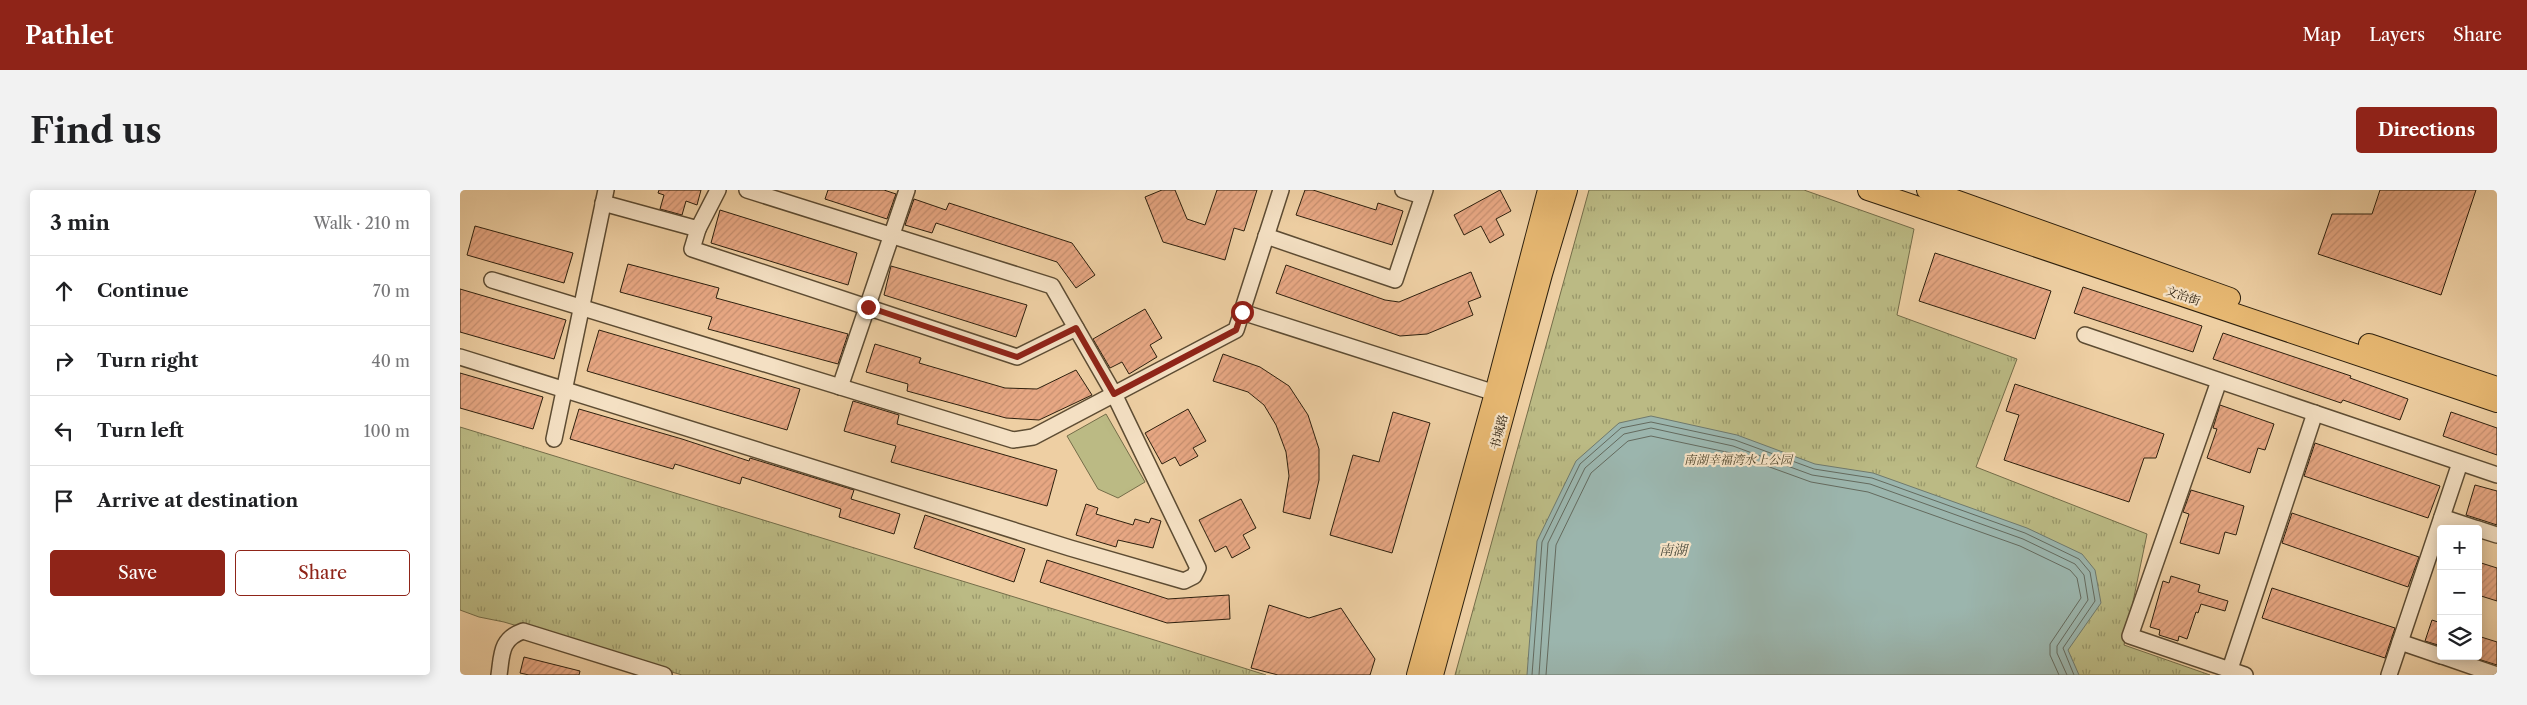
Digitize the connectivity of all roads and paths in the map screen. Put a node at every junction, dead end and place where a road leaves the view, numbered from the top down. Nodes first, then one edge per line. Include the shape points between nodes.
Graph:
1 (718, 190) edge
2 (747, 190) edge
3 (907, 190) edge
4 (1281, 190) edge
5 (1403, 190) edge
6 (1548, 190) edge
7 (1568, 190) edge
8 (1868, 190) edge
9 (1927, 190) edge
10 (1423, 193) edge
11 (1951, 194) edge
12 (605, 196) edge
13 (698, 229) junction
14 (892, 236) junction
15 (1266, 236) junction
16 (492, 280) dead end
17 (868, 307) junction
18 (582, 308) junction
19 (1242, 312) junction
20 (1076, 328) junction
21 (2086, 335) dead end
22 (460, 357) edge
23 (2219, 381) junction
24 (840, 387) junction
25 (2497, 387) edge
26 (565, 390) junction
27 (1495, 393) junction
28 (1114, 394) junction
29 (2497, 402) edge
30 (2315, 414) junction
31 (554, 439) dead end
32 (2460, 463) junction
33 (2497, 475) edge
34 (2442, 517) junction
35 (2466, 525) edge
36 (2482, 530) edge
37 (2497, 535) edge
38 (2400, 642) junction
39 (2437, 654) edge
40 (2454, 660) edge
41 (2230, 669) junction
42 (499, 675) edge
43 (664, 675) edge
44 (1417, 675) edge
45 (1433, 675) edge
46 (2245, 675) edge
47 (2389, 675) edge
48 (2497, 675) edge

1 - 13 street
2 - 14 street
3 - 14 street
4 - 15 street
5 - 10 street
6 - 27 main road, 书城路
7 - 45 main road, 书城路 via 1542,274
8 - 29 main road, 文治街
9 - 11 main road, 文治街
10 - 15 street via 1395,280
11 - 25 main road, 文治街 via 2225,296
12 - 13 street
12 - 18 street
13 - 17 street via 692,249
14 - 17 street
14 - 20 street via 1052,286
15 - 19 street
16 - 18 street
17 - 20 street via 1017,357
17 - 24 street
18 - 24 street
18 - 26 street
19 - 27 street
19 - 28 street via 1236,330
20 - 28 street
21 - 23 street
22 - 26 street
23 - 30 street
23 - 41 street via 2130,636
24 - 28 street via 1014,440 1033,437
26 - 28 street via 1184,581 1194,576 1198,568
26 - 31 street
27 - 44 main road, 书城路
30 - 32 street
30 - 41 street
32 - 33 street
32 - 34 street
34 - 35 street
34 - 38 street
36 - 37 street
38 - 39 street
38 - 47 street
40 - 48 street
41 - 46 street
42 - 43 street via 504,646 512,635 523,631

